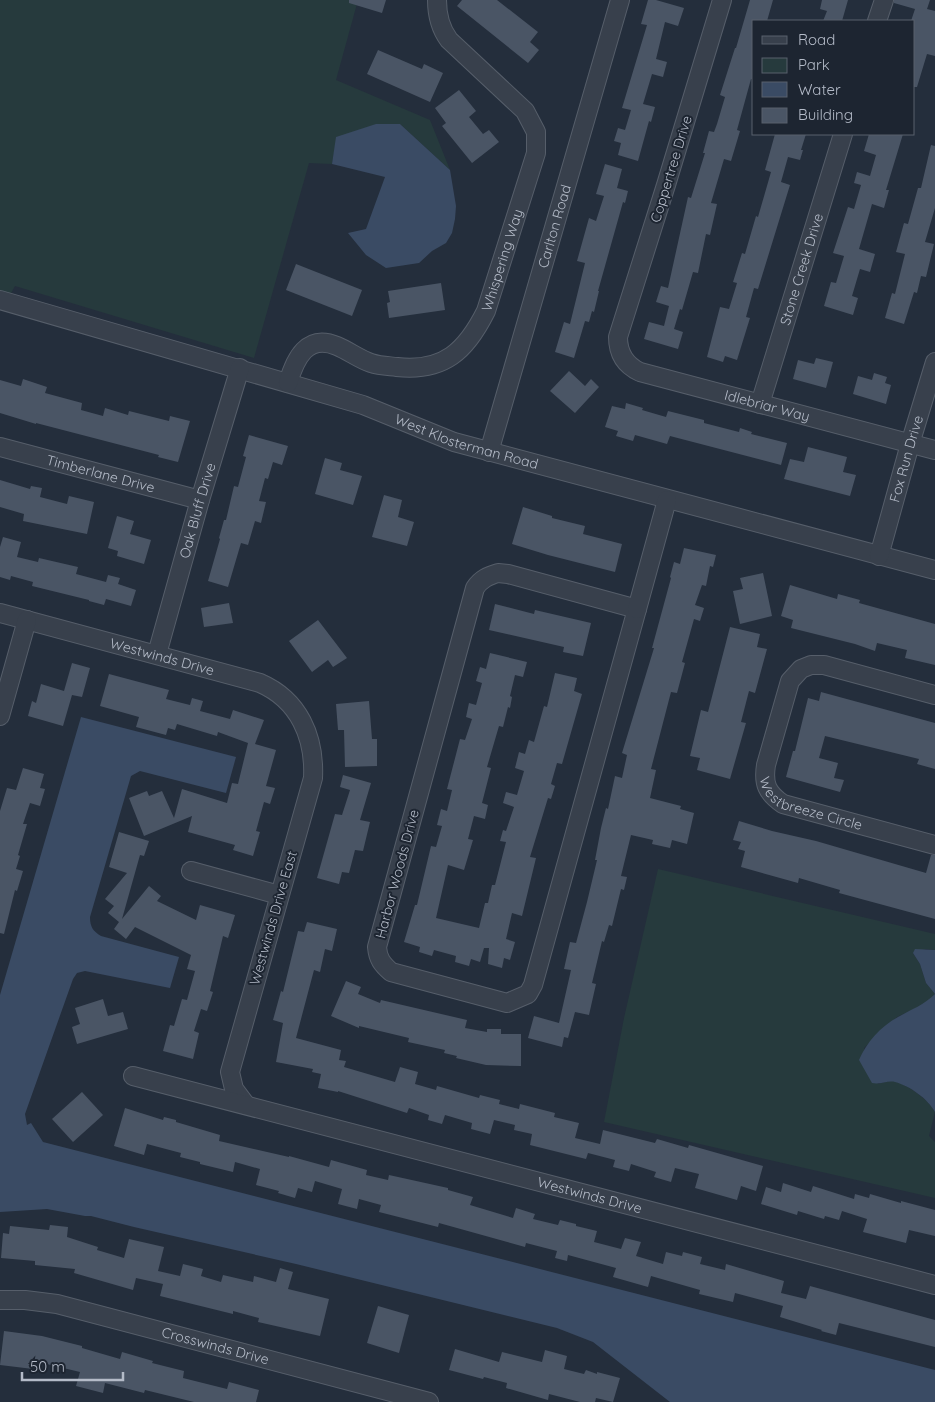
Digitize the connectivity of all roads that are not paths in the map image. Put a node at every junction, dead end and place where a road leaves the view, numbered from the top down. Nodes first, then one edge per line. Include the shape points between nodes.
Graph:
1 (437, 0) edge
2 (620, 0) edge
3 (722, 0) edge
4 (884, 0) edge
5 (877, 20) edge
6 (843, 135) edge
7 (0, 300) edge
8 (618, 337) joint
9 (935, 362) edge
10 (240, 368) junction
11 (288, 383) junction
12 (760, 404) junction
13 (910, 444) junction
14 (0, 447) edge
15 (935, 450) edge
16 (489, 452) junction
17 (200, 500) junction
18 (667, 500) junction
19 (879, 556) junction
20 (935, 570) edge
21 (637, 609) junction
22 (0, 613) edge
23 (27, 620) junction
24 (157, 654) junction
25 (935, 695) edge
26 (0, 716) edge
27 (305, 727) joint
28 (935, 845) edge
29 (192, 871) dead end
30 (279, 895) junction
31 (133, 1076) dead end
32 (246, 1105) junction
33 (935, 1285) edge
34 (0, 1300) edge
35 (429, 1402) edge

1 - 11 street, Whispering Way via 443,32 525,111 536,132 536,153 486,311 463,345 448,359 432,366 411,369 382,366 338,346 319,343 301,352
2 - 16 street, Carlton Road
3 - 8 street, Coppertree Drive
4 - 5 street
6 - 12 street, Stone Creek Drive
7 - 10 street, West Klosterman Road
8 - 12 street, Idlebriar Way via 622,357 633,369
9 - 13 street, Fox Run Drive
10 - 11 street, West Klosterman Road
10 - 17 street, Oak Bluff Drive
11 - 16 street, West Klosterman Road via 363,405 440,437
12 - 13 street, Idlebriar Way
13 - 15 street, Idlebriar Way
13 - 19 street, Fox Run Drive
14 - 17 street, Timberlane Drive
16 - 18 street, West Klosterman Road
17 - 24 street, Oak Bluff Drive
18 - 19 street, West Klosterman Road
18 - 21 street, Harbor Woods Drive
19 - 20 street, West Klosterman Road
21 - 21 street, Harbor Woods Drive via 528,994 507,1003 391,972 383,966 377,947 475,588 487,576 508,574
22 - 23 street, Westwinds Drive
23 - 24 street, Westwinds Drive
23 - 26 street
24 - 27 street, Westwinds Drive via 260,682 292,706
25 - 28 street, Westbreeze Circle via 824,666 811,665 801,669 790,681 764,777 772,797 783,804
27 - 30 street, Westwinds Drive East via 312,754 313,778
29 - 30 street
30 - 32 street, Westwinds Drive East via 230,1072 234,1090
31 - 32 street, Westwinds Drive
32 - 33 street, Westwinds Drive
34 - 35 street, Crosswinds Drive via 57,1304

